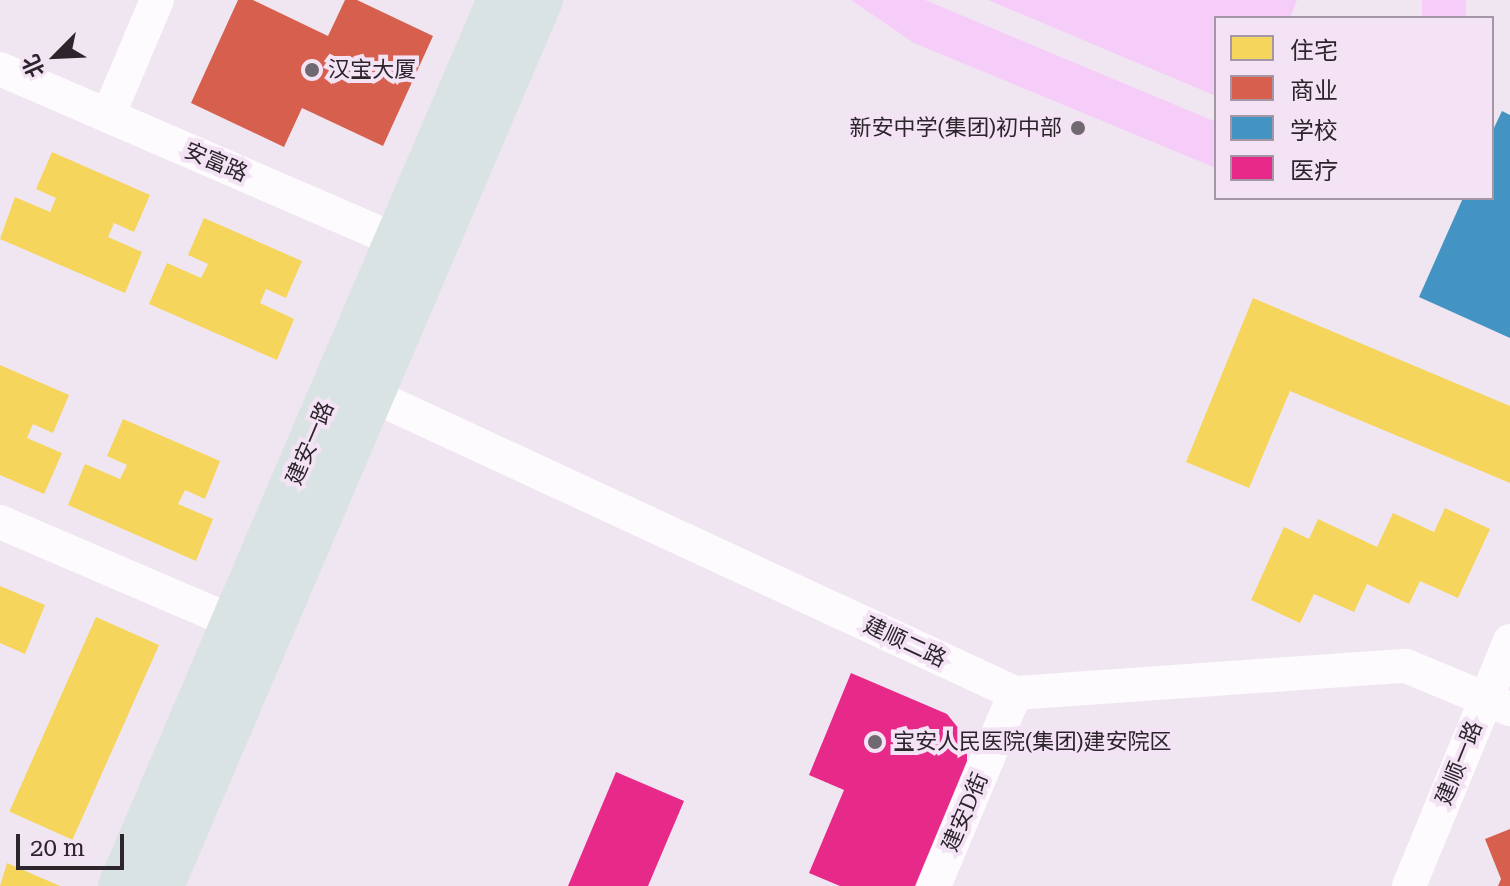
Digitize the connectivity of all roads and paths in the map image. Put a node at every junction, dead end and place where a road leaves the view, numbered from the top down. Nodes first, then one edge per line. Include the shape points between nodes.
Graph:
1 (157, 0) edge
2 (499, 0) edge
3 (541, 0) edge
4 (0, 69) edge
5 (108, 116) junction
6 (414, 248) junction
7 (354, 388) junction
8 (0, 522) edge
9 (233, 622) junction
10 (1510, 641) edge
11 (1015, 693) junction
12 (1498, 704) edge
13 (120, 886) edge
14 (162, 886) edge
15 (934, 886) edge
16 (1409, 886) edge

1 - 5 street
2 - 6 main road, 建安一路
3 - 6 main road, 建安一路
4 - 5 street, 安富路
5 - 6 street, 安富路
6 - 7 main road, 建安一路
7 - 9 main road, 建安一路
7 - 11 street, 建顺二路
7 - 14 main road, 建安一路
8 - 9 street
9 - 13 main road, 建安一路
10 - 12 street, 建顺一路
11 - 12 street, 建顺二路 via 1406,666
11 - 15 street, 建安D街
12 - 16 street, 建顺一路

